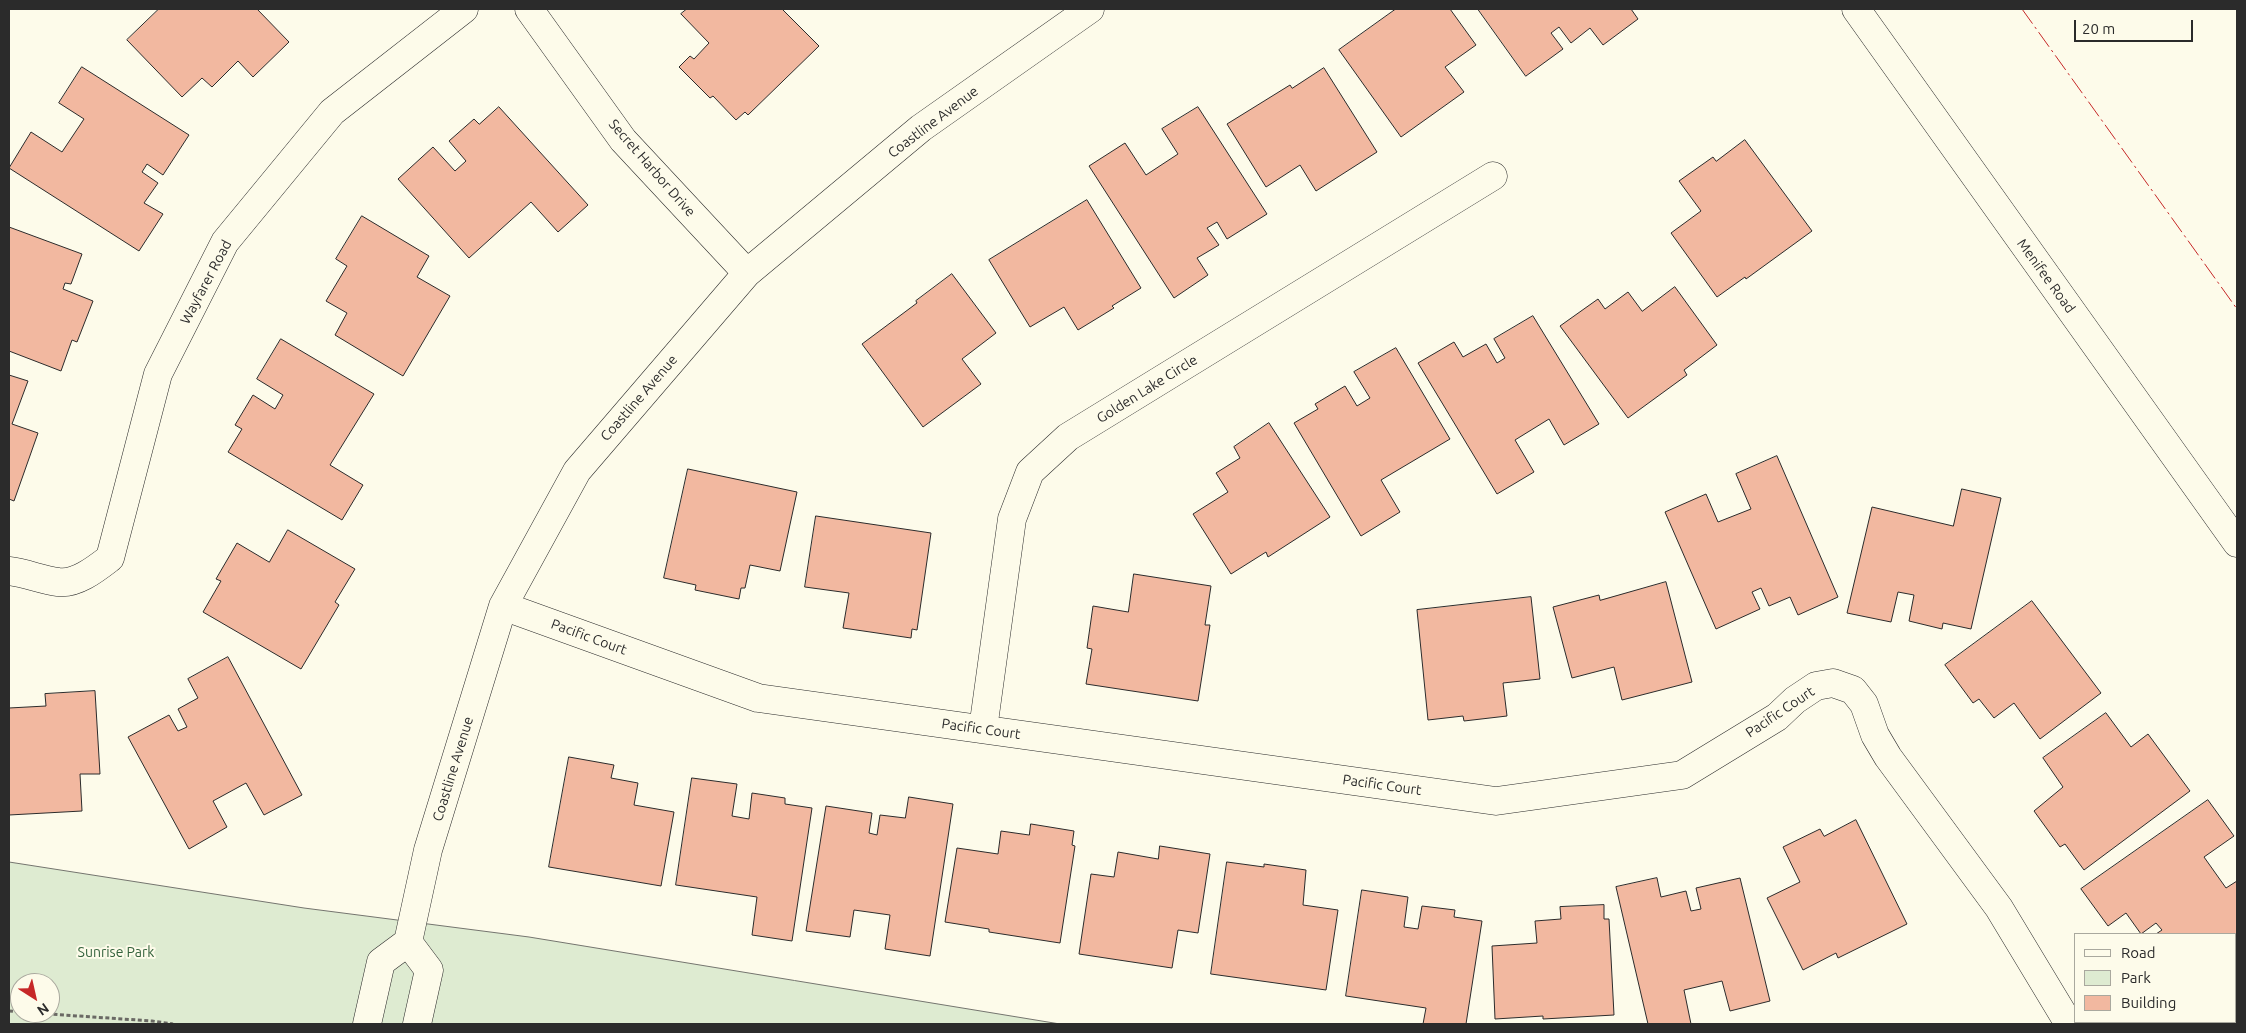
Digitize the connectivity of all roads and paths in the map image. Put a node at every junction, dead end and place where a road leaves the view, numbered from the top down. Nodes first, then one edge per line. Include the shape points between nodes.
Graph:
1 (464, 9) edge
2 (529, 9) edge
3 (1090, 9) edge
4 (1856, 9) edge
5 (1493, 176) dead end
6 (747, 273) junction
7 (2237, 542) edge
8 (9, 571) edge
9 (503, 606) junction
10 (983, 729) junction
11 (408, 942) junction
12 (60, 1015) edge
13 (173, 1024) edge
14 (367, 1024) edge
15 (417, 1024) edge
16 (2069, 1024) edge

1 - 8 street, Wayfarer Road via 332,112 224,242 158,374 110,558 90,574 60,583
2 - 6 street, Secret Harbor Drive via 623,140
3 - 6 street, Coastline Avenue via 922,128
4 - 7 street, Menifee Road
5 - 10 street, Golden Lake Circle via 1068,437 1030,472 1012,519
6 - 9 street, Coastline Avenue via 577,471
9 - 10 street, Pacific Court via 758,698
9 - 11 street, Coastline Avenue via 428,850
10 - 16 street, Pacific Court via 1496,801 1682,775 1778,717 1816,686 1833,683 1853,690 1864,704 1875,735 1888,757 1998,908
11 - 14 street via 381,962
11 - 15 street via 429,970
12 - 13 path

